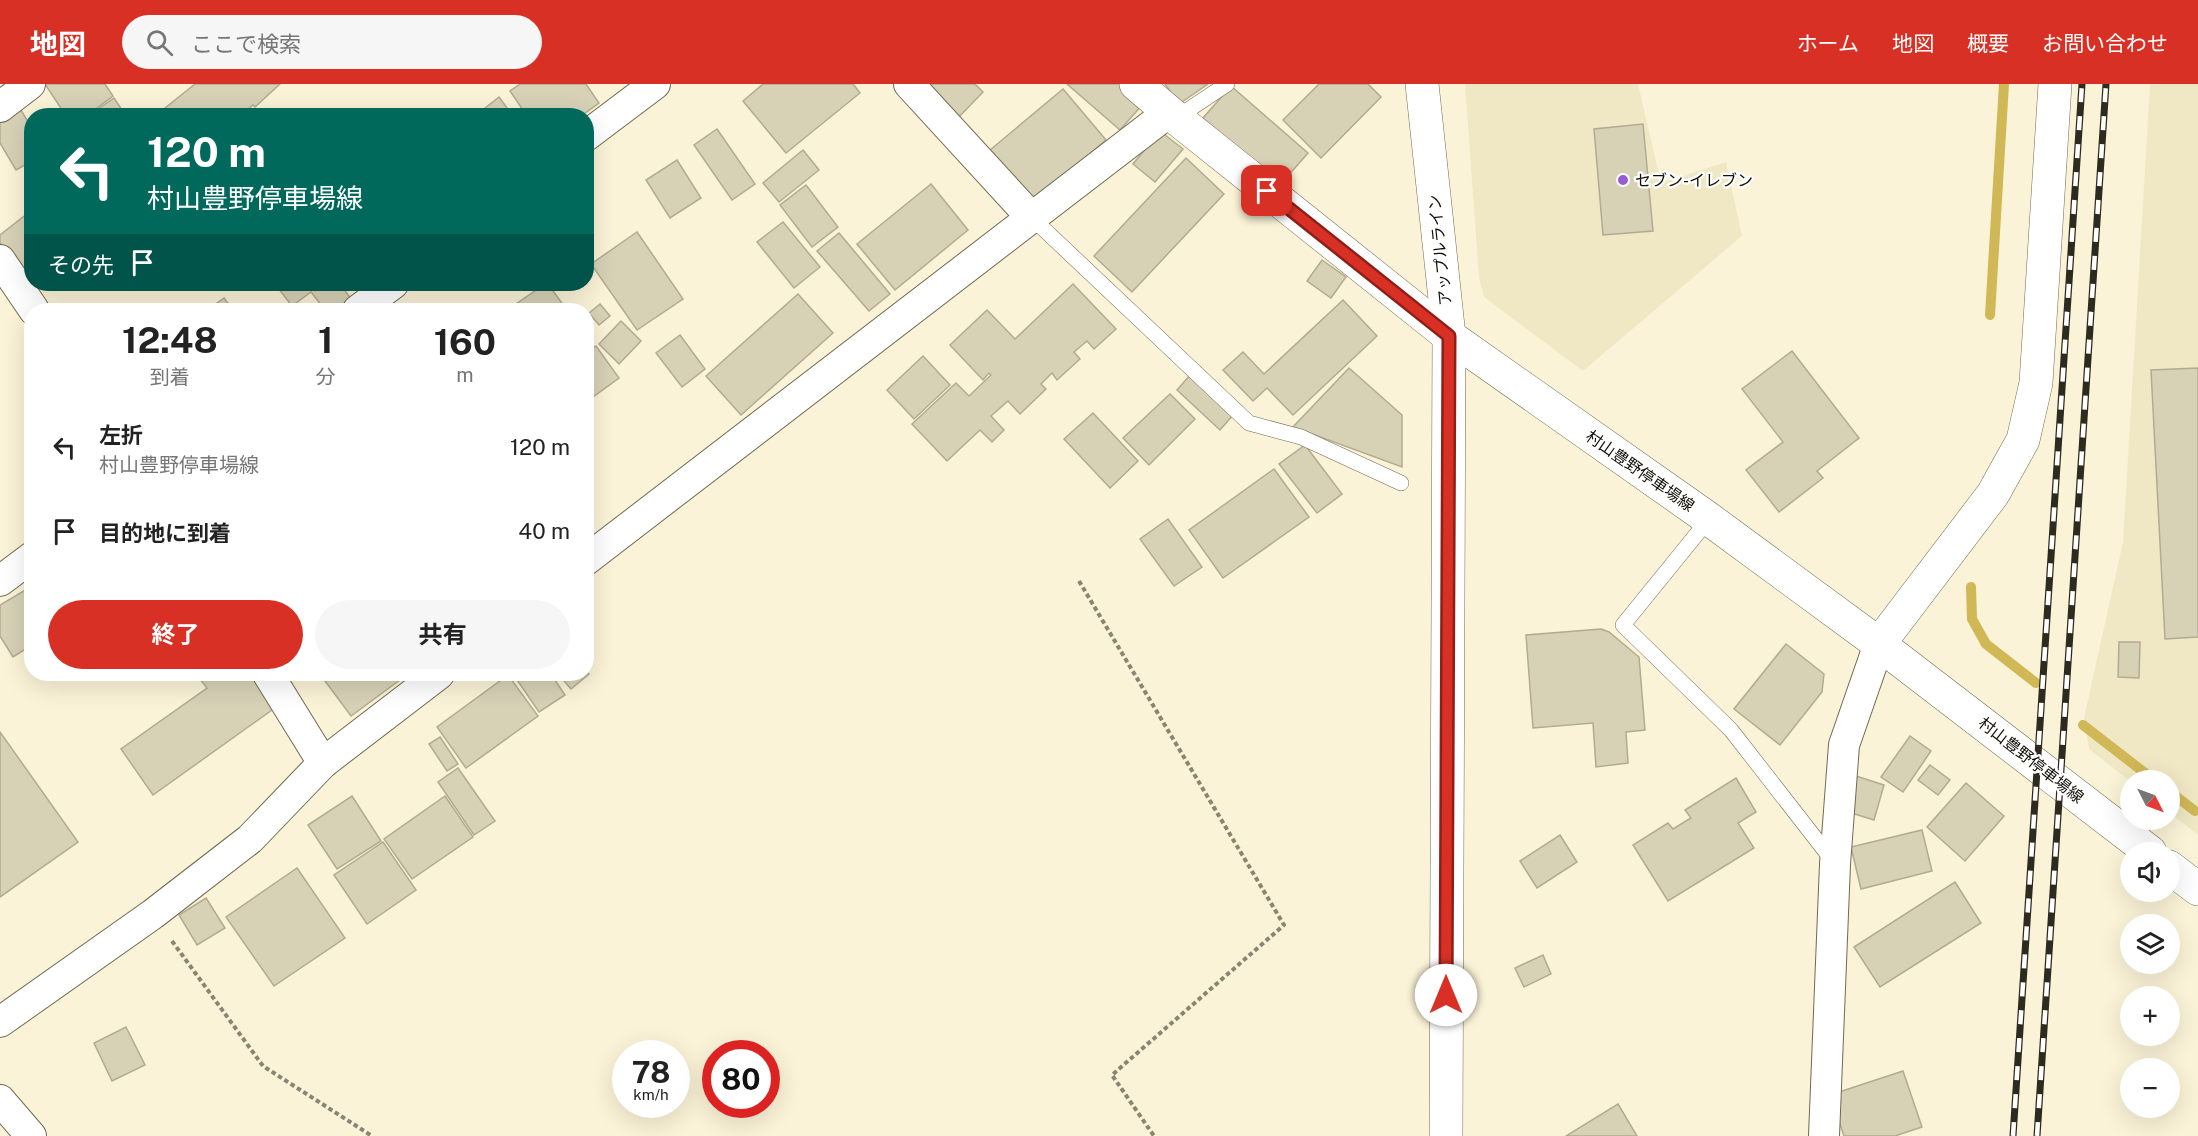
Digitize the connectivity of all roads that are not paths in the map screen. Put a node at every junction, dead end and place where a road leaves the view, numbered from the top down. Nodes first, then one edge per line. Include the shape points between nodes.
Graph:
1 (30, 84) edge
2 (655, 84) edge
3 (909, 84) edge
4 (1136, 84) edge
5 (1227, 84) edge
6 (1422, 84) edge
7 (2055, 84) edge
8 (0, 107) edge
9 (1172, 115) junction
10 (594, 130) edge
11 (1032, 218) junction
12 (0, 260) edge
13 (384, 291) edge
14 (29, 303) edge
15 (367, 303) edge
16 (1449, 336) junction
17 (1401, 483) dead end
18 (1708, 519) junction
19 (594, 554) edge
20 (24, 563) edge
21 (0, 580) edge
22 (1879, 644) junction
23 (272, 681) edge
24 (430, 681) edge
25 (323, 763) junction
26 (2137, 842) edge
27 (1835, 864) junction
28 (2180, 875) edge
29 (2198, 889) edge
30 (0, 1022) edge
31 (0, 1100) edge
32 (31, 1136) edge
33 (1446, 1136) edge
34 (1824, 1136) edge

1 - 8 street
2 - 10 street
3 - 11 street
4 - 9 main road, 村山豊野停車場線
5 - 9 lane
6 - 16 main road, アップルライン
7 - 22 main road via 2036,383 2023,440 1993,494
9 - 11 street
9 - 16 main road, 村山豊野停車場線
11 - 17 lane via 1249,423 1301,437
11 - 19 street
12 - 14 street
13 - 15 street
16 - 18 main road, 村山豊野停車場線
16 - 33 main road, アップルライン
18 - 22 main road, 村山豊野停車場線
18 - 27 lane via 1623,625 1731,730
20 - 21 street
22 - 26 main road, 村山豊野停車場線
22 - 27 street via 1844,745
23 - 25 street
24 - 25 street
25 - 30 street via 250,839 153,914
27 - 34 street
28 - 29 main road
31 - 32 street

